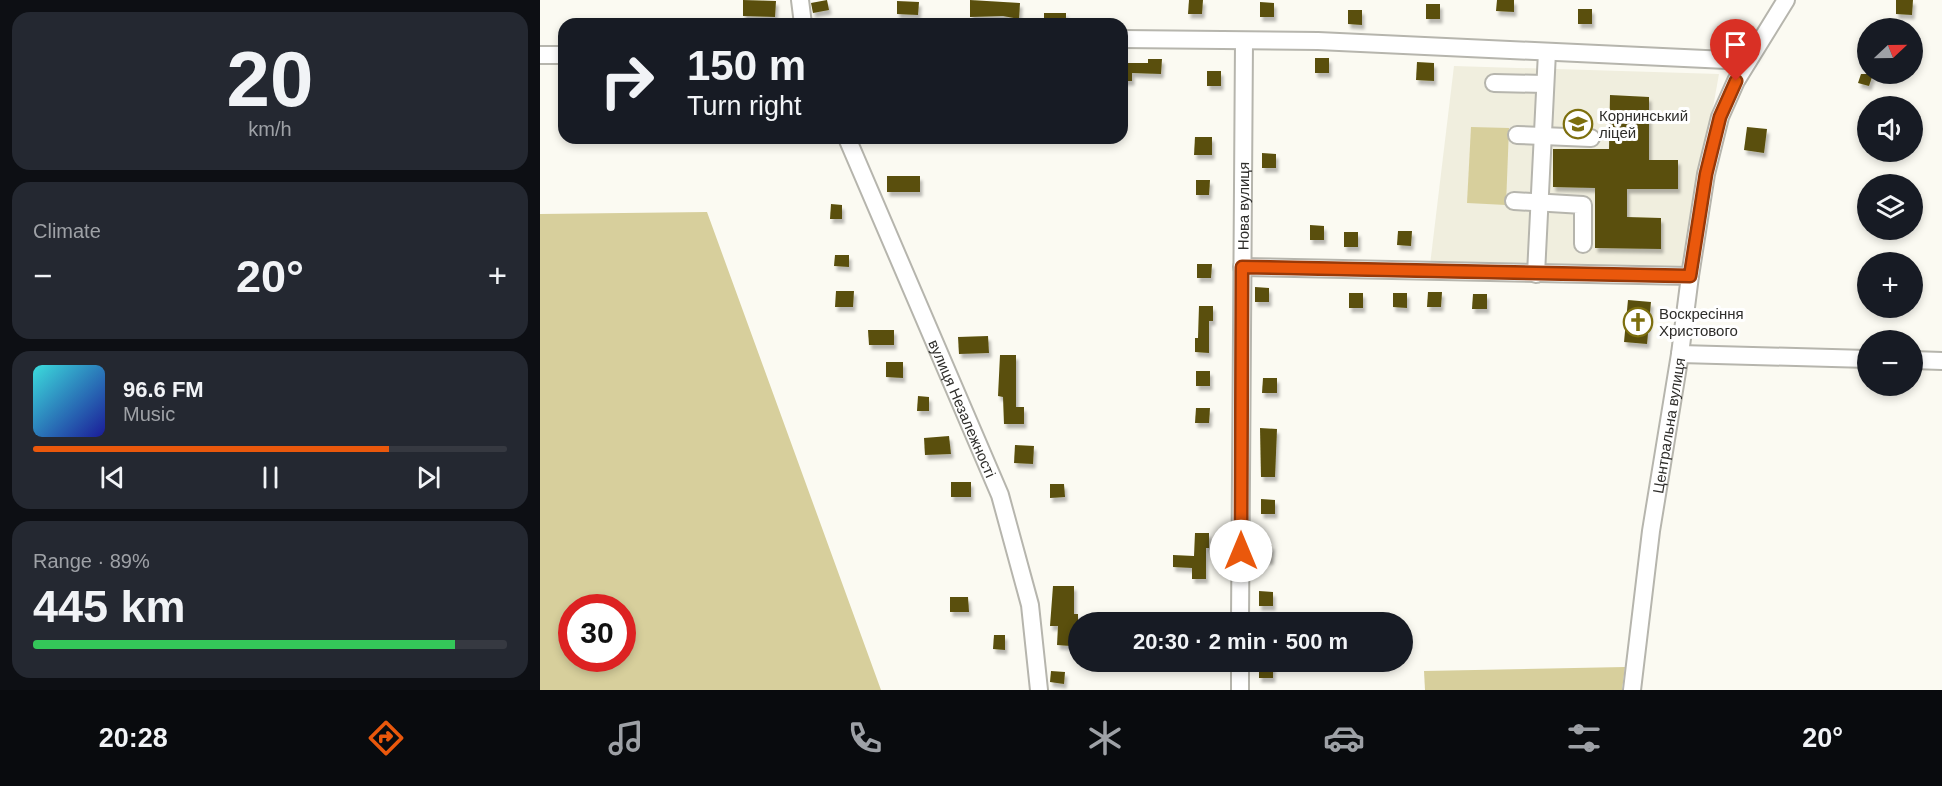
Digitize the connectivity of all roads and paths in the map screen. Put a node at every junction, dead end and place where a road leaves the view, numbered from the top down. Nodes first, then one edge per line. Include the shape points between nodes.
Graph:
1 (800, 0) edge
2 (1786, 0) edge
3 (803, 18) edge
4 (1128, 39) edge
5 (1244, 42) junction
6 (1547, 52) junction
7 (540, 54) edge
8 (558, 55) edge
9 (1748, 61) junction
10 (1494, 83) dead end
11 (1545, 84) junction
12 (1518, 135) dead end
13 (1543, 135) junction
14 (1591, 138) dead end
15 (850, 144) edge
16 (1514, 201) dead end
17 (1539, 202) junction
18 (1583, 244) dead end
19 (1242, 267) junction
20 (1536, 274) junction
21 (1690, 276) junction
22 (1680, 354) junction
23 (1857, 359) edge
24 (1923, 360) edge
25 (1942, 361) edge
26 (1240, 612) edge
27 (1240, 672) edge
28 (1039, 690) edge
29 (1240, 690) edge
30 (1632, 690) edge

1 - 3 street
2 - 9 street, Центральна вулиця
4 - 5 street
5 - 6 street via 1317,41
5 - 19 street, Нова вулиця
6 - 9 street
6 - 11 street
7 - 8 street
9 - 21 street, Центральна вулиця via 1720,117 1706,174
10 - 11 street
11 - 13 street
12 - 13 street
13 - 14 street
13 - 17 street
15 - 28 street, вулиця Незалежності via 1000,495 1030,605
16 - 17 street
17 - 18 street via 1583,205
17 - 20 street
19 - 20 street
19 - 26 street, Нова вулиця
20 - 21 street
21 - 22 street, Центральна вулиця
22 - 23 street
22 - 30 street, Центральна вулиця via 1651,531
24 - 25 street
27 - 29 street

